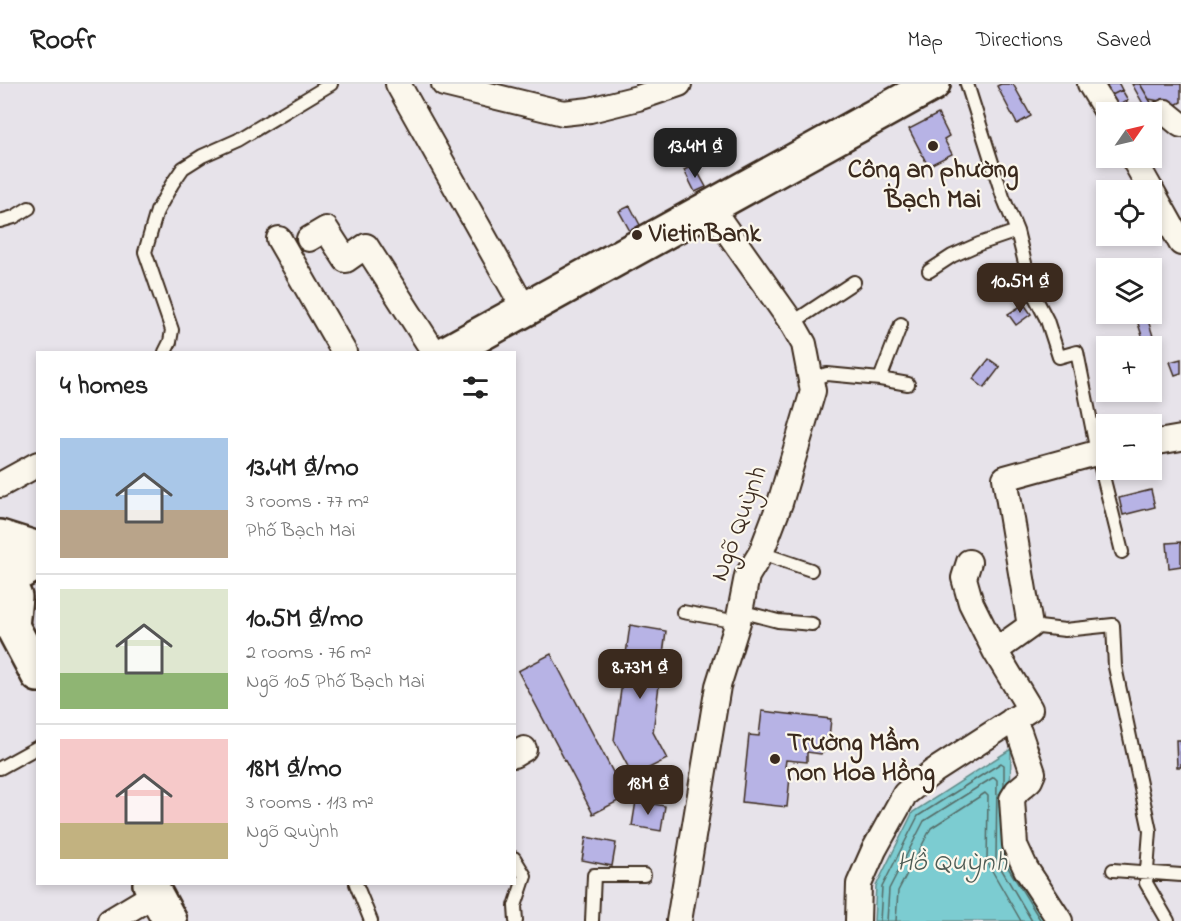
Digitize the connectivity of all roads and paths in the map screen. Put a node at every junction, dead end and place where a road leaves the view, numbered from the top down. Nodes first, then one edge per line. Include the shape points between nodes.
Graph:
1 (332, 84) edge
2 (398, 84) edge
3 (444, 84) edge
4 (680, 84) edge
5 (933, 84) edge
6 (967, 84) edge
7 (1090, 84) edge
8 (1101, 102) edge
9 (1162, 113) edge
10 (1181, 125) edge
11 (29, 208) dead end
12 (711, 208) junction
13 (1162, 209) edge
14 (0, 221) edge
15 (1017, 231) junction
16 (279, 239) dead end
17 (309, 239) dead end
18 (1181, 243) edge
19 (929, 271) dead end
20 (854, 282) dead end
21 (525, 310) junction
22 (792, 323) junction
23 (901, 324) dead end
24 (166, 351) edge
25 (343, 351) edge
26 (433, 351) edge
27 (450, 351) edge
28 (811, 379) junction
29 (880, 379) junction
30 (908, 384) dead end
31 (1096, 427) edge
32 (1181, 438) edge
33 (1162, 441) edge
34 (1096, 453) edge
35 (36, 465) edge
36 (1108, 480) edge
37 (0, 485) edge
38 (0, 537) edge
39 (36, 548) edge
40 (1122, 552) dead end
41 (761, 553) junction
42 (969, 562) dead end
43 (36, 565) edge
44 (811, 570) dead end
45 (9, 593) edge
46 (683, 612) dead end
47 (739, 616) junction
48 (812, 624) dead end
49 (1030, 626) junction
50 (996, 651) junction
51 (36, 669) edge
52 (1029, 712) junction
53 (36, 748) edge
54 (0, 768) edge
55 (516, 861) edge
56 (1113, 870) dead end
57 (1148, 872) junction
58 (644, 875) dead end
59 (1181, 875) edge
60 (356, 885) edge
61 (158, 899) edge
62 (110, 921) edge
63 (370, 921) edge
64 (516, 921) edge
65 (592, 921) edge
66 (679, 921) edge
67 (858, 921) edge
68 (1060, 921) edge
69 (1168, 921) edge

1 - 24 lane via 238,140 202,156 183,168 172,184 157,211 145,252 172,330
2 - 21 street
3 - 4 street via 563,113 590,110
5 - 12 main road
6 - 15 lane
7 - 8 street
9 - 10 street
11 - 14 lane
12 - 21 main road
12 - 22 street, Ngõ Quỳnh
13 - 18 street
15 - 19 lane via 952,256
15 - 31 lane via 1032,291 1059,357 1077,352
16 - 25 street
17 - 26 street via 326,229 346,260 366,246
20 - 22 lane
21 - 27 main road
22 - 28 street, Ngõ Quỳnh via 804,344
23 - 29 lane
28 - 29 lane via 827,374
28 - 41 street, Ngõ Quỳnh via 813,391
29 - 30 lane
32 - 33 street
34 - 49 street via 1005,478
35 - 37 street
36 - 40 lane
38 - 39 main road
41 - 44 lane
41 - 47 street, Ngõ Quỳnh via 747,576
42 - 50 street via 964,578 971,603
43 - 45 main road
45 - 51 main road
46 - 47 lane
47 - 48 lane
47 - 66 street, Ngõ Quỳnh via 718,686
49 - 50 street
49 - 57 lane via 1065,630 1113,625 1115,667 1150,831
50 - 52 street
52 - 67 street via 934,771 905,794 859,884
52 - 68 street via 1019,732 1033,773 1012,799 1015,844 1026,869
53 - 54 lane
55 - 64 lane via 525,876 515,906
56 - 57 lane
57 - 59 lane
57 - 69 lane via 1146,883
58 - 65 lane via 594,875
60 - 63 lane
61 - 62 street

